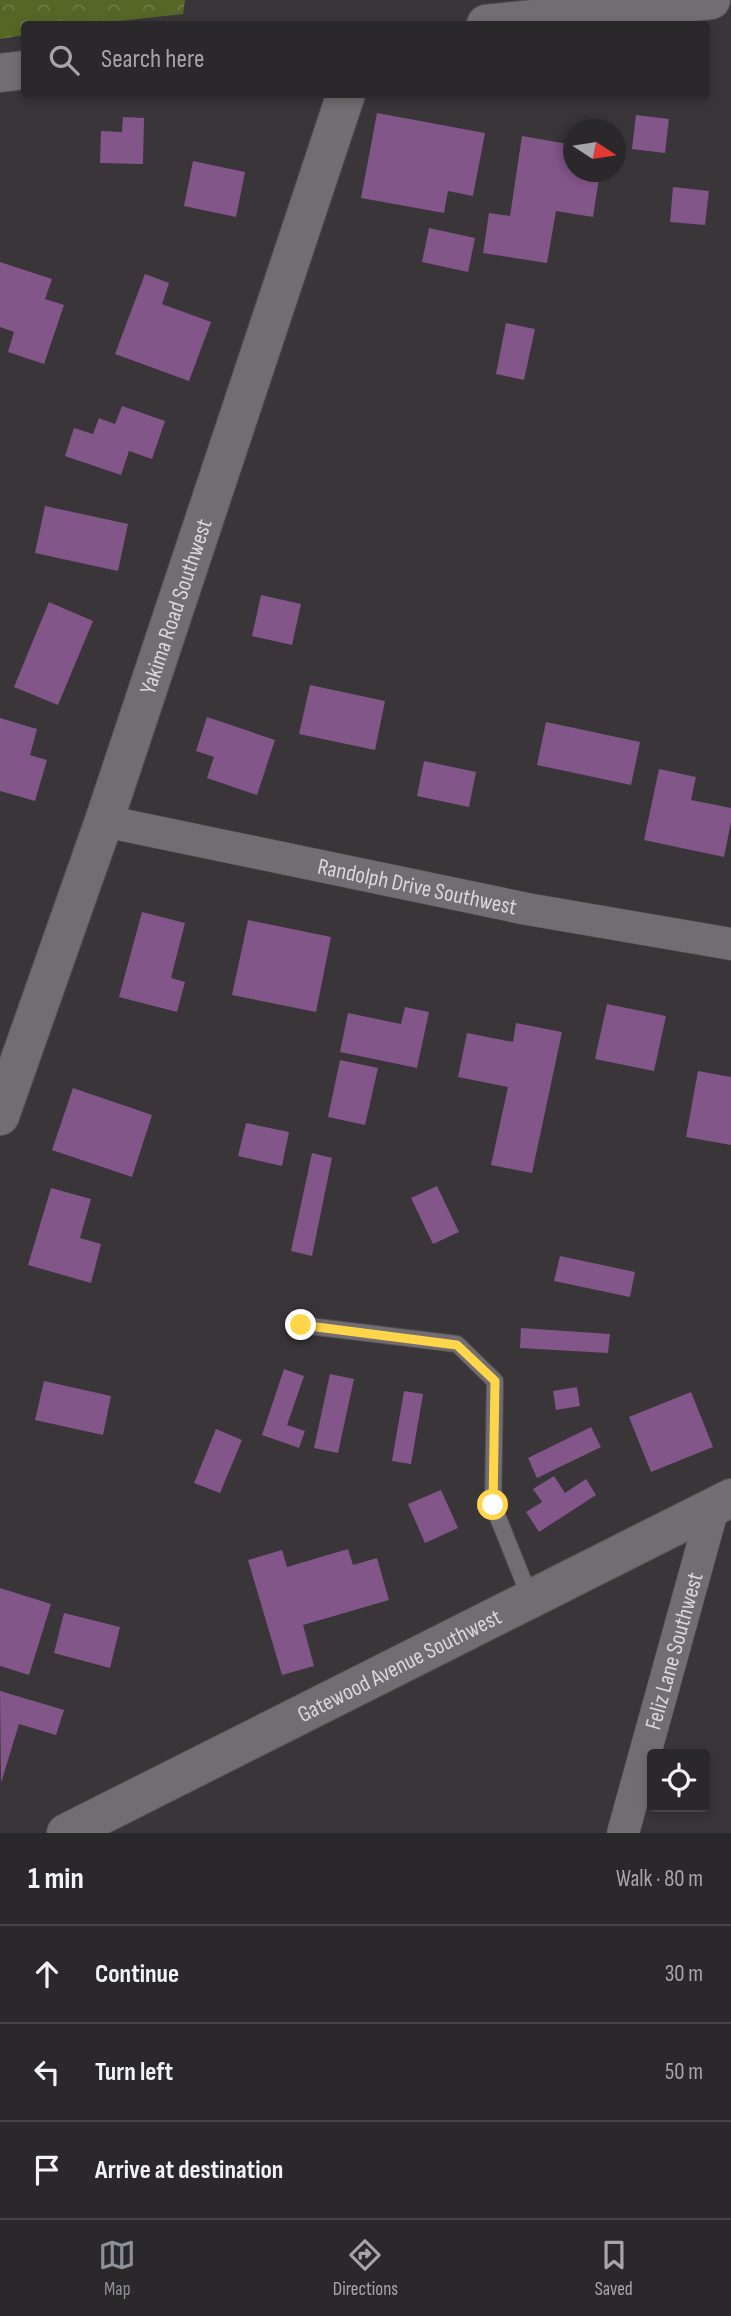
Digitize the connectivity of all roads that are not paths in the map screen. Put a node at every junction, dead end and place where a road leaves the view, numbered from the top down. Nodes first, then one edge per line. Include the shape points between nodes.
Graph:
1 (711, 0) edge
2 (514, 21) edge
3 (21, 70) edge
4 (0, 72) edge
5 (345, 98) edge
6 (104, 821) junction
7 (731, 944) edge
8 (0, 1116) edge
9 (301, 1325) dead end
10 (722, 1503) edge
11 (531, 1600) junction
12 (66, 1833) edge
13 (623, 1833) edge

1 - 2 street
3 - 4 street
5 - 6 street, Yakima Road Southwest
6 - 7 street, Randolph Drive Southwest via 527,909
6 - 8 street, Yakima Road Southwest
9 - 11 lane via 457,1345 495,1381 493,1505
10 - 11 street, Gatewood Avenue Southwest
10 - 13 street, Feliz Lane Southwest
11 - 12 street, Gatewood Avenue Southwest

